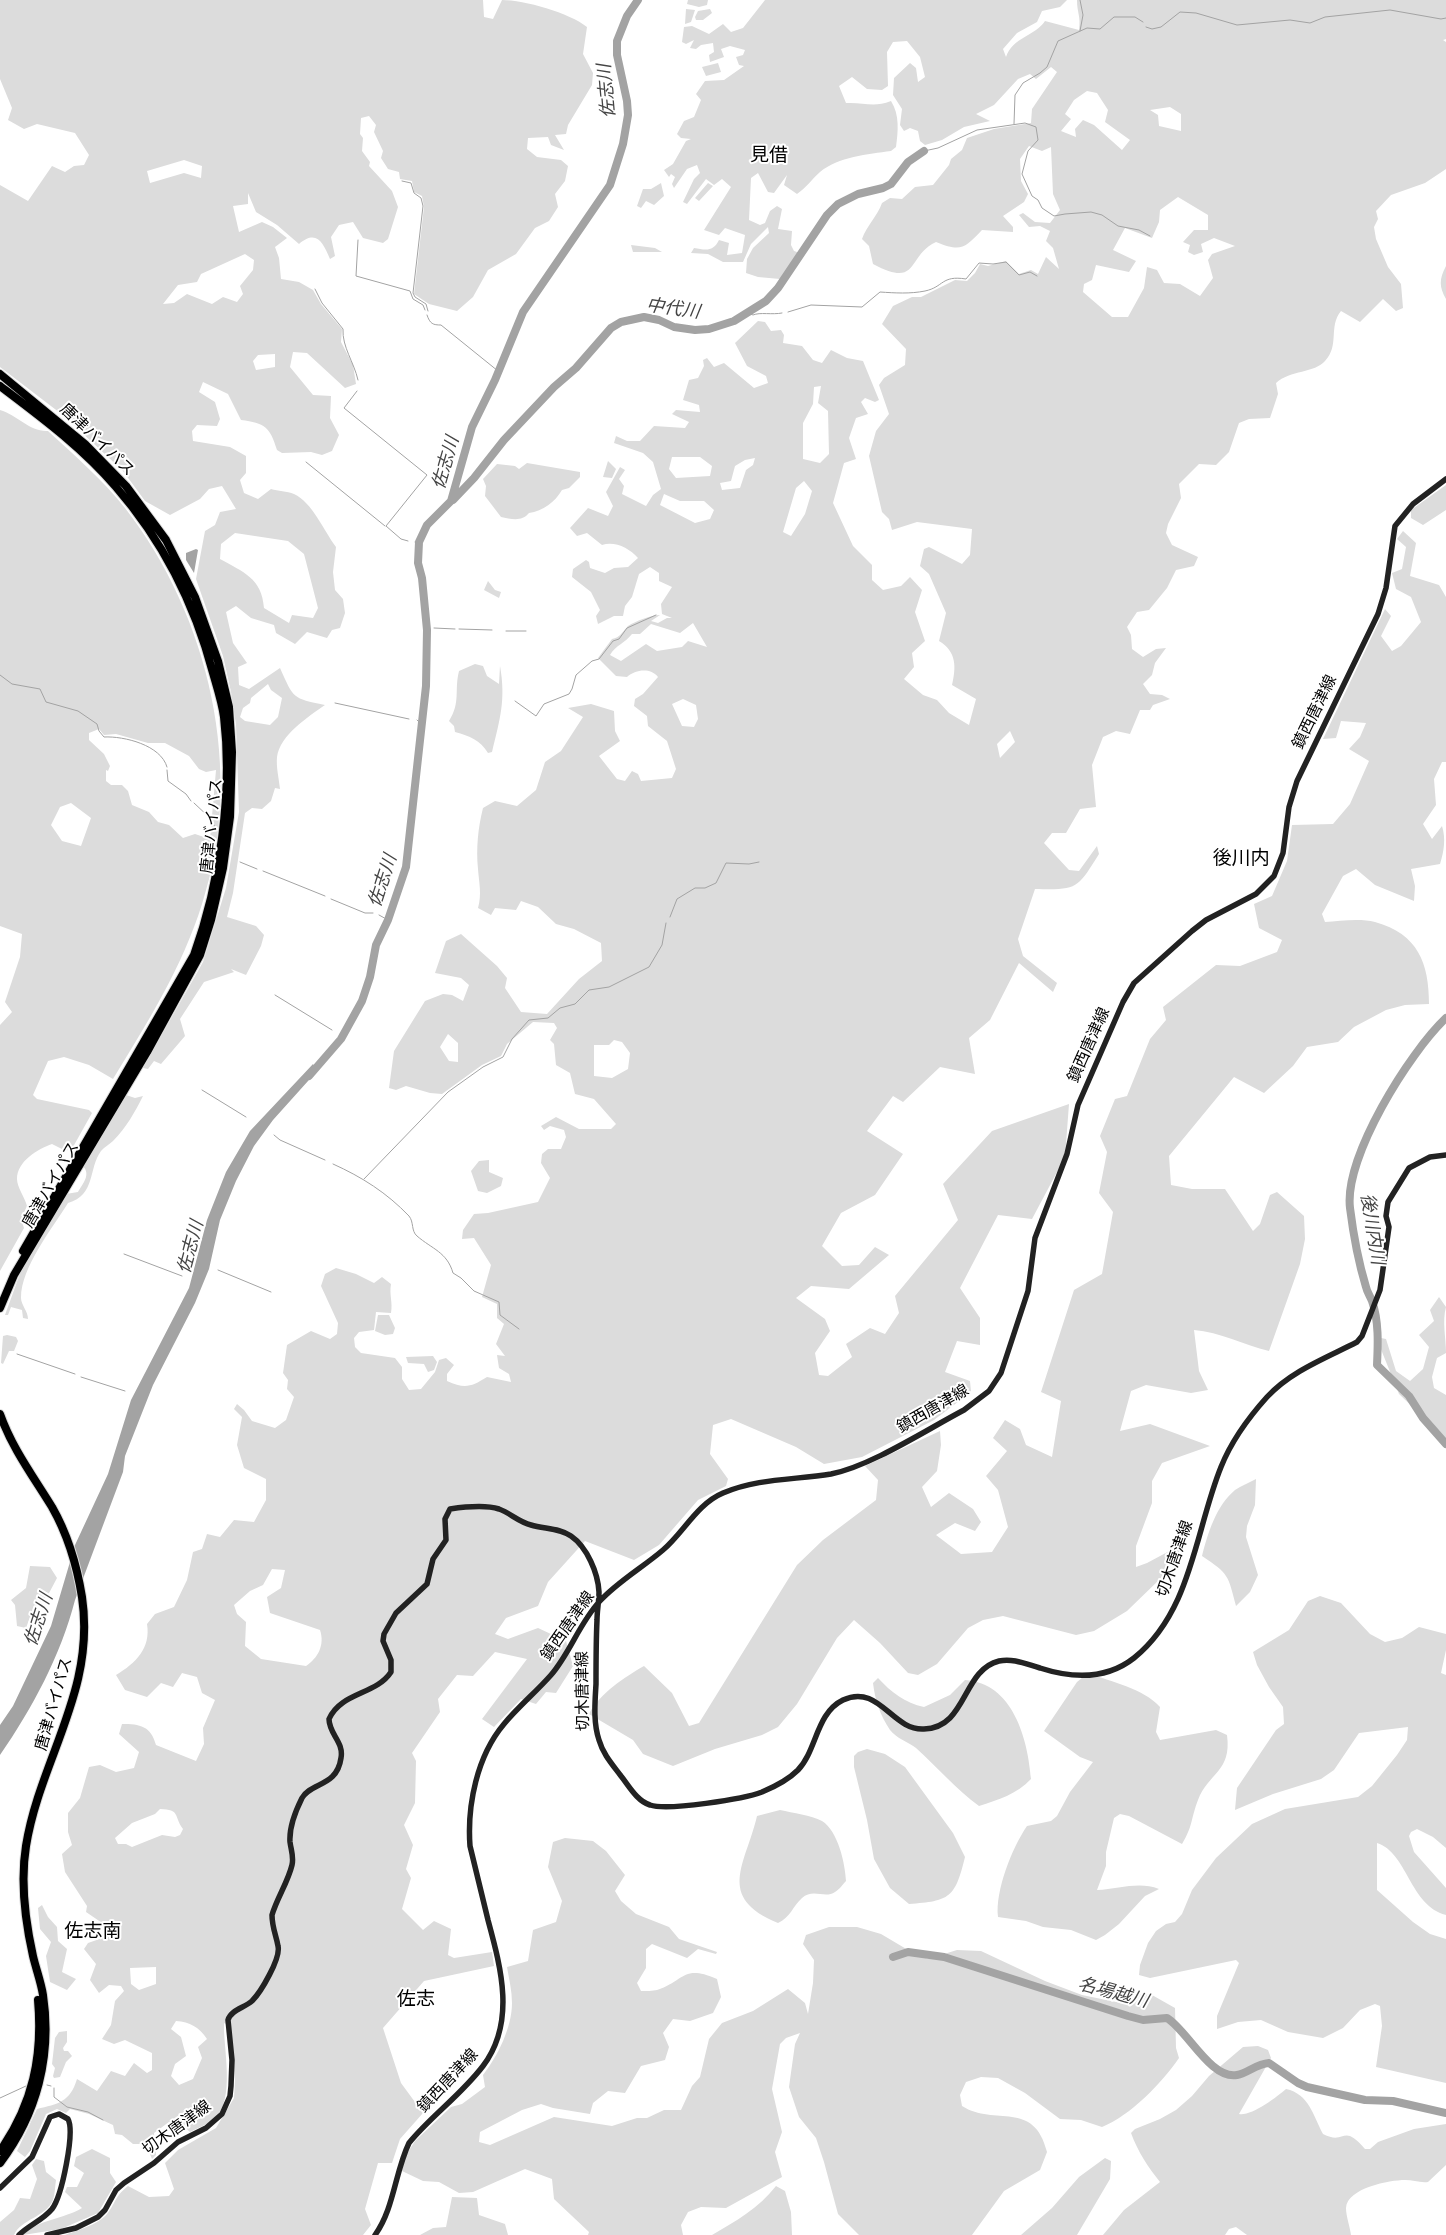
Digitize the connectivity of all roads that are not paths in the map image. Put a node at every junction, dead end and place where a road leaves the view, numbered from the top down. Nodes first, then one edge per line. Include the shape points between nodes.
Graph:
1 (0, 374) edge
2 (0, 386) edge
3 (1446, 479) edge
4 (1446, 1155) edge
5 (0, 1298) edge
6 (0, 1308) edge
7 (0, 1414) edge
8 (598, 1603) junction
9 (33, 1956) junction
10 (0, 2151) edge
11 (0, 2163) edge
12 (0, 2188) edge
13 (18, 2235) edge
14 (47, 2235) edge
15 (375, 2235) edge

1 - 6 highway, 唐津バイパス via 85,444 126,486 166,540 195,597 218,661 229,707 232,752 230,817 223,868 200,955 147,1052 14,1275
2 - 5 highway, 唐津バイパス via 91,460 134,509 157,542 196,617 222,707 226,749 225,800 218,865 194,955 37,1225
3 - 8 main road, 鎮西唐津線 via 1413,504 1395,526 1386,588 1378,614 1297,780 1289,806 1284,853 1274,876 1256,894 1206,920 1192,931 1134,983 1123,1002 1078,1106 1067,1154 1035,1238 1028,1290 996,1381 964,1410 853,1468 831,1474 772,1479 722,1493 707,1503 664,1549
4 - 8 main road, 切木唐津線 via 1430,1157 1409,1168 1388,1202 1386,1216 1389,1226 1376,1302 1362,1336 1357,1342 1284,1382 1252,1416 1221,1467 1186,1578 1169,1616 1147,1645 1132,1659 1112,1670 1092,1675 1065,1675 1016,1660 994,1662 985,1667 948,1721 925,1730 903,1723 872,1699 844,1699 829,1710 796,1772 777,1784 749,1796 673,1807 651,1806 635,1794 609,1761 597,1736
7 - 9 highway, 唐津バイパス via 68,1541 82,1600 84,1651 80,1675 36,1806 26,1846 24,1911
8 - 14 main road, 切木唐津線 via 594,1568 569,1534 523,1522 494,1508 456,1508 447,1512 446,1540 434,1559 427,1584 396,1613 384,1634 391,1672 380,1683 339,1704 329,1719 332,1732 341,1746 340,1764 327,1781 305,1793 293,1822 290,1834 292,1863 272,1915 278,1953 262,1988 228,2020 231,2086 222,2114 124,2183 98,2217 76,2228
8 - 15 main road, 鎮西唐津線 via 552,1674 503,1725 478,1772 470,1846 500,1972 504,2004 501,2025 495,2045 483,2066 408,2143 384,2220
9 - 10 highway, 唐津バイパス via 40,2020 37,2066 22,2113
9 - 11 highway, 唐津バイパス via 44,2010 43,2070 28,2116
12 - 13 main road via 32,2157 50,2117 59,2114 68,2119 70,2131 57,2200 43,2218

